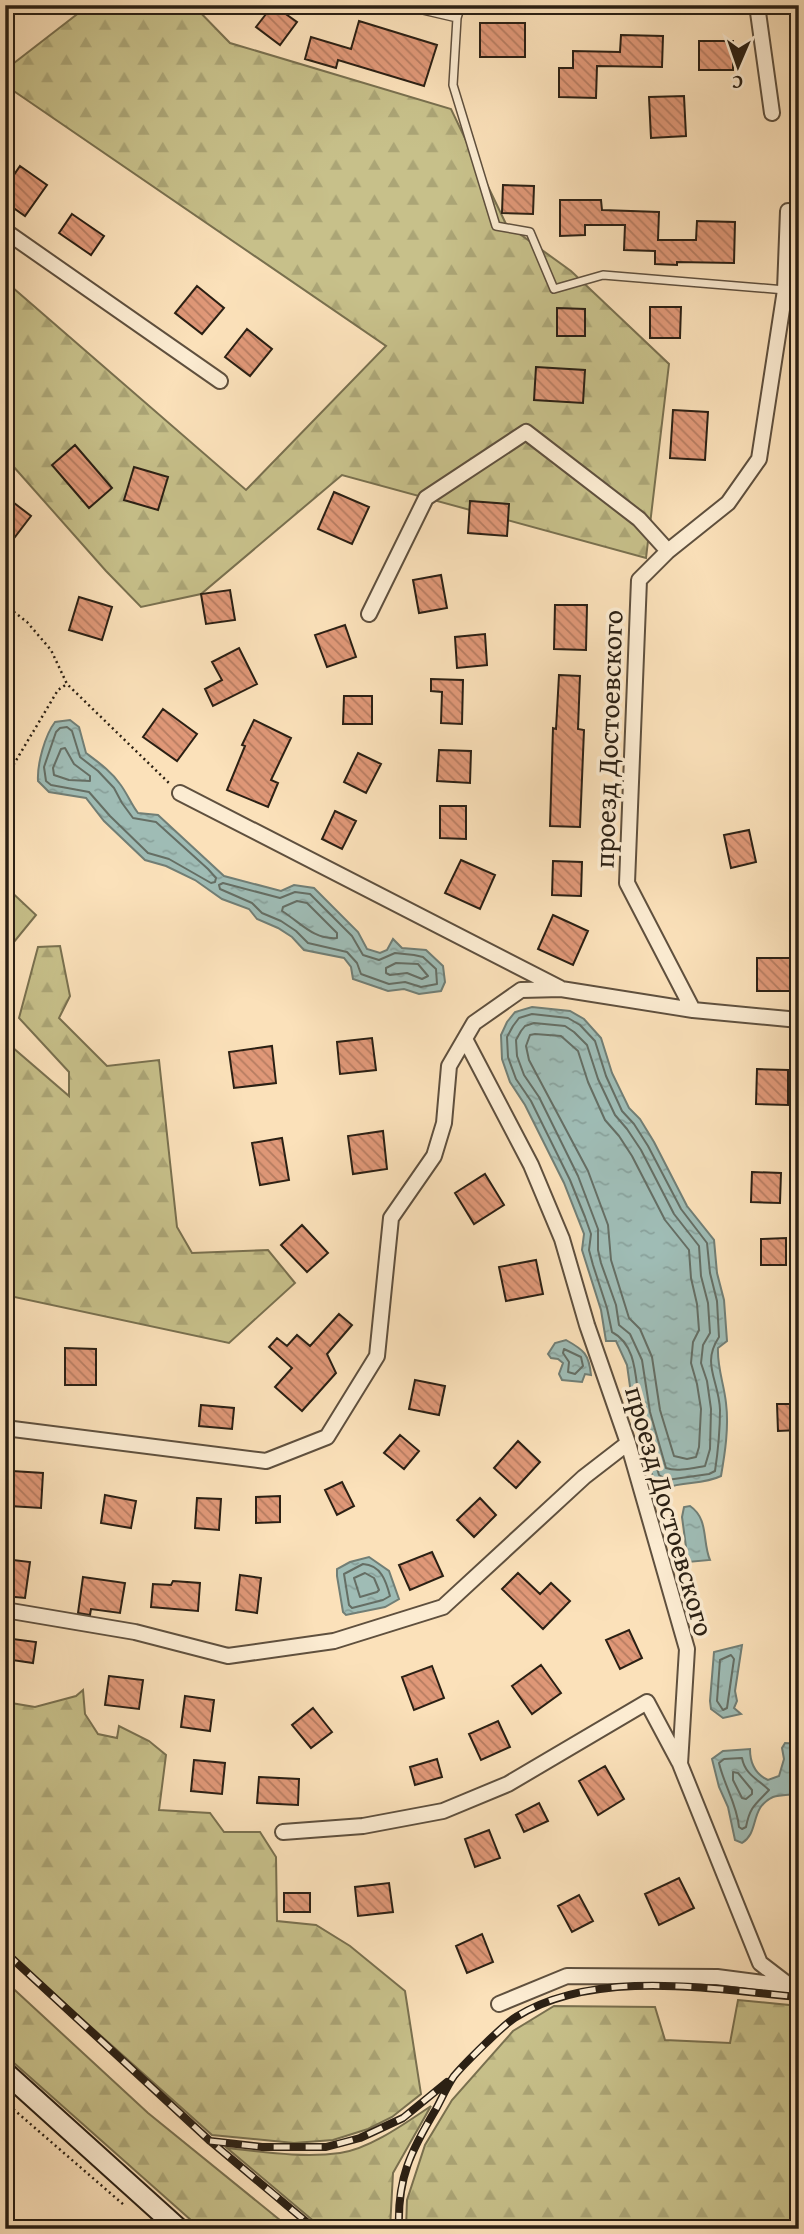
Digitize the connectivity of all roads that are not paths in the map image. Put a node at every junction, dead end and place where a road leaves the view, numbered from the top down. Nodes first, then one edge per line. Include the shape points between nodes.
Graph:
1 (401, 5) edge
2 (461, 5) edge
3 (757, 5) edge
4 (457, 18) junction
5 (772, 113) dead end
6 (788, 211) dead end
7 (5, 231) edge
8 (785, 290) junction
9 (220, 381) dead end
10 (668, 551) junction
11 (369, 614) dead end
12 (180, 793) road end
13 (561, 989) junction
14 (693, 1010) junction
15 (799, 1020) edge
16 (465, 1039) junction
17 (5, 1428) edge
18 (628, 1443) junction
19 (5, 1610) edge
20 (680, 1763) junction
21 (283, 1832) dead end
22 (794, 1987) edge
23 (499, 2004) dead end
24 (5, 2073) edge
25 (179, 2229) edge

1 - 4 lane
2 - 4 lane
3 - 5 street
4 - 8 lane via 453,85 496,226 530,232 554,289 603,275
6 - 8 street, проезд Достоевского
7 - 9 street
8 - 10 street, проезд Достоевского via 759,459 728,503
10 - 11 street via 639,519 526,432 426,498
10 - 14 street, проезд Достоевского via 639,580 627,883
12 - 13 street
13 - 14 street
13 - 16 street via 521,990 474,1023
14 - 15 street
16 - 17 street via 449,1066 444,1123 434,1156 391,1219 377,1356 327,1437 266,1461
16 - 18 street, проезд Достоевского via 531,1165 562,1239
18 - 19 street via 584,1477 443,1607 334,1641 228,1656 135,1632
18 - 20 street, проезд Достоевского via 687,1649
20 - 21 street via 647,1702 508,1784 443,1811 363,1826
20 - 22 street, проезд Достоевского via 760,1963
22 - 23 street via 717,1977 567,1976
24 - 25 main road

